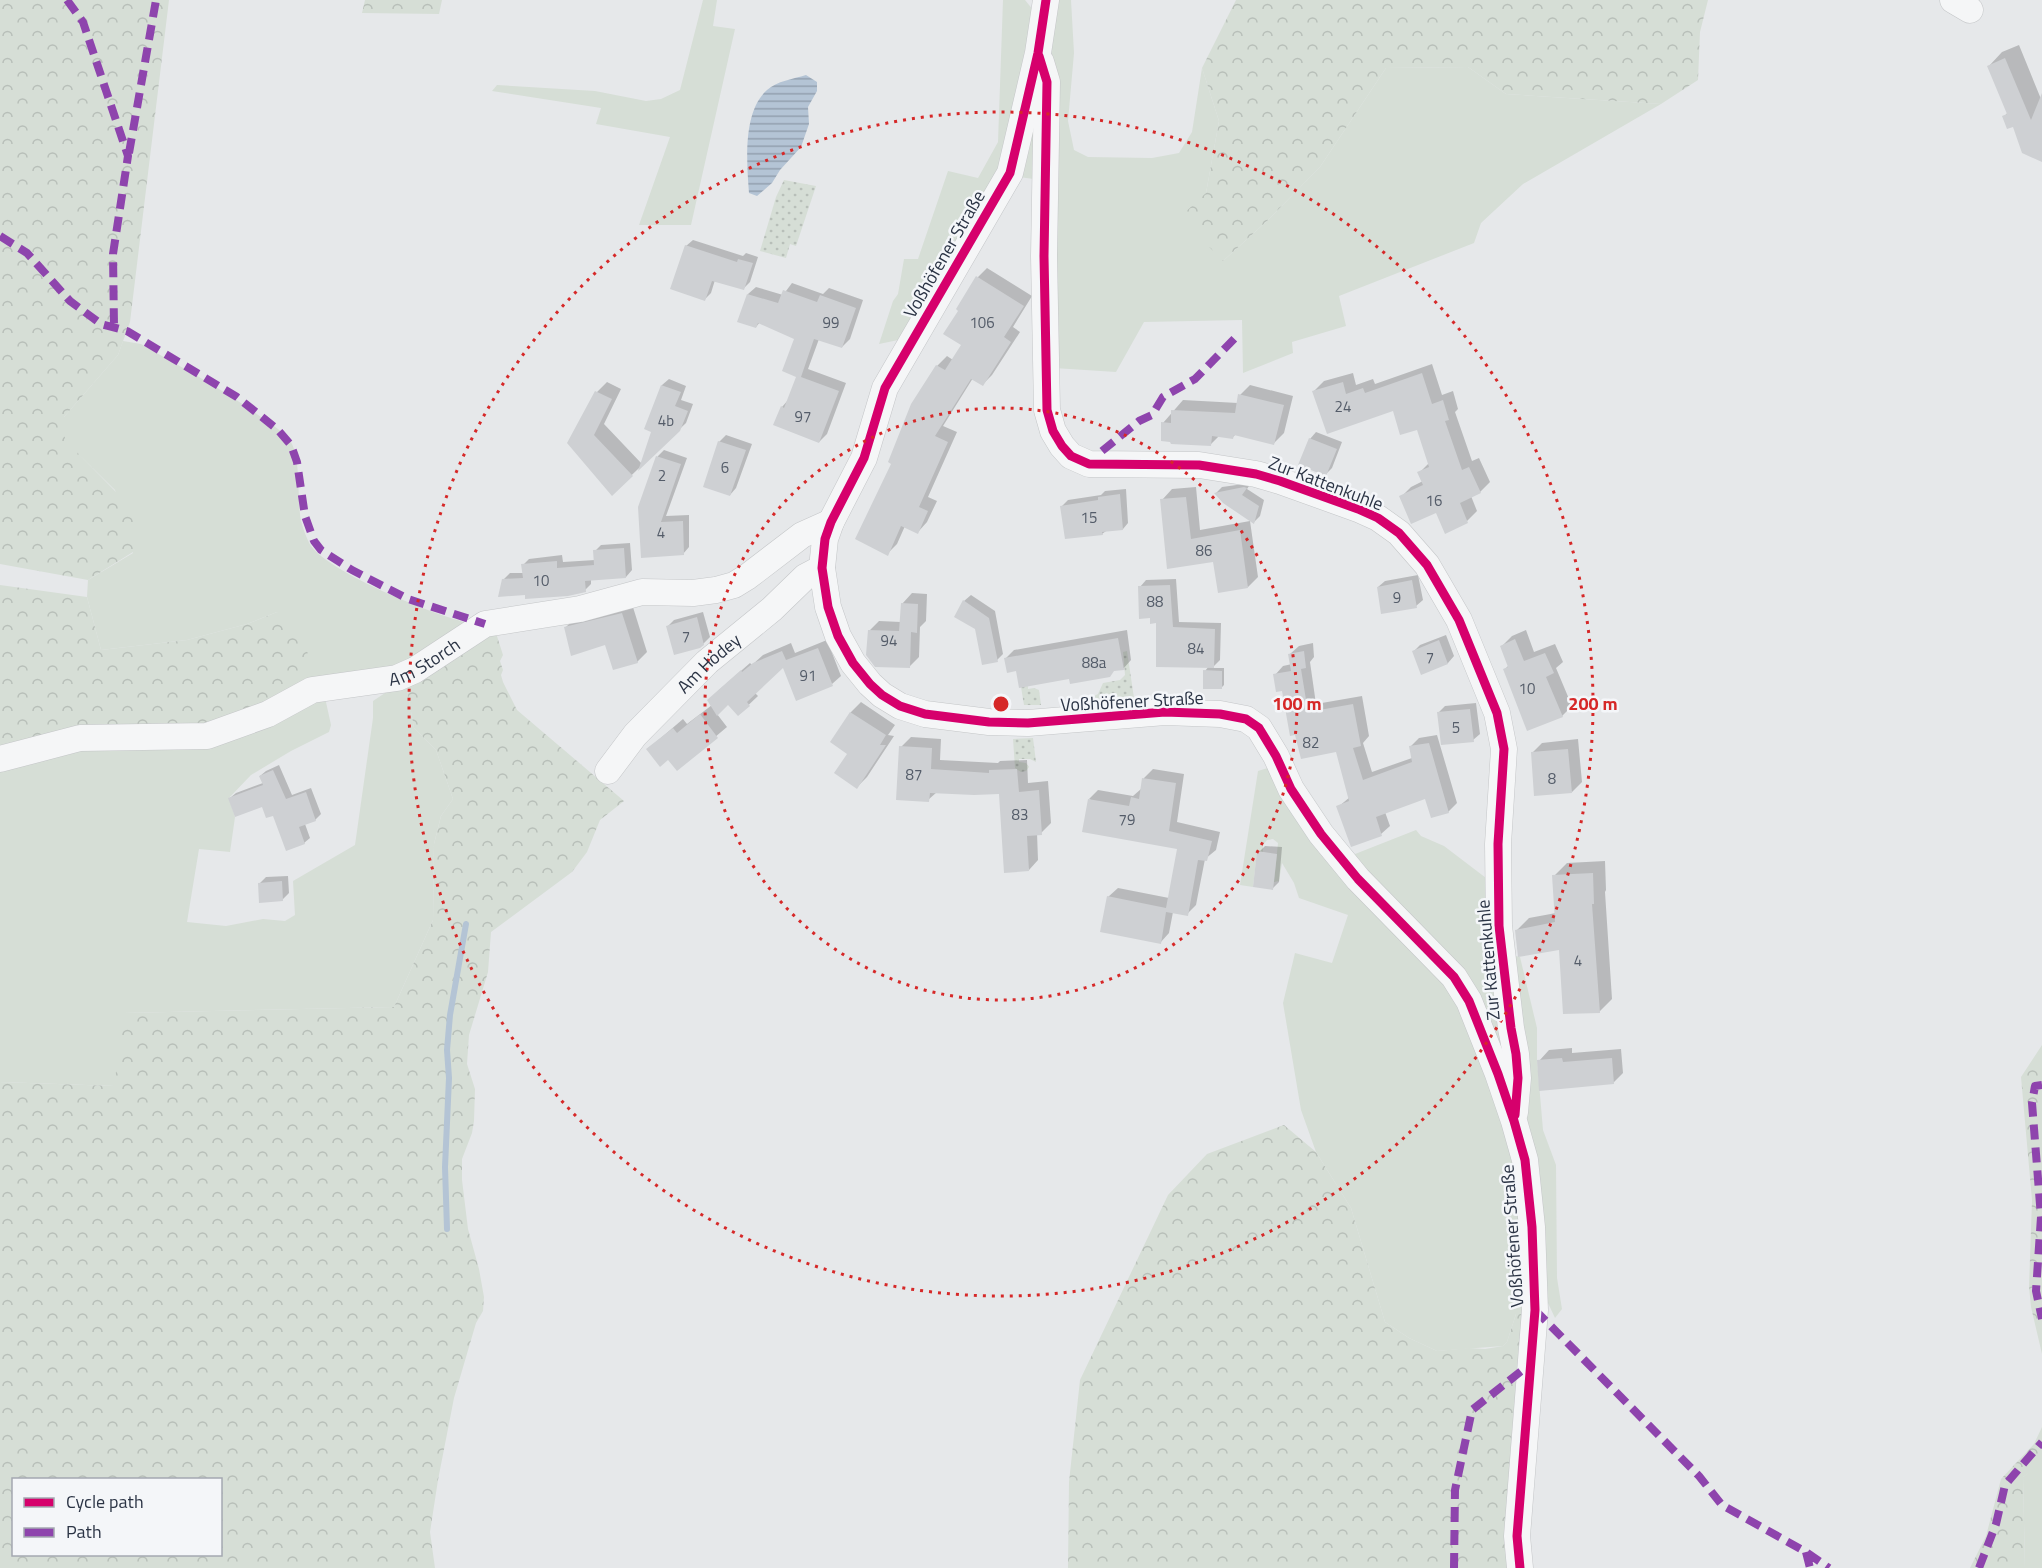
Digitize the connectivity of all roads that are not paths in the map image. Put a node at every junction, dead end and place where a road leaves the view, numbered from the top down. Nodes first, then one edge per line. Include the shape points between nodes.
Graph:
1 (1046, 0) edge
2 (1038, 53) junction
3 (831, 522) junction
4 (822, 568) junction
5 (0, 759) edge
6 (608, 771) dead end
7 (1514, 1121) junction
8 (1520, 1568) edge

1 - 2 street, Voßhöfener Straße
2 - 3 street, Voßhöfener Straße via 1010,173 885,388 864,458
2 - 7 street, Zur Kattenkuhle via 1047,82 1047,410 1062,446 1071,456 1089,464 1199,465 1256,474 1358,509 1378,518 1411,544 1459,620 1497,713 1504,749 1498,844 1499,926 1518,1078
3 - 4 street, Voßhöfener Straße
3 - 5 street, Am Storch via 802,535 734,585 693,593 642,592 580,609 485,624 397,678 312,690 268,714 207,736 80,738
4 - 6 street, Am Hödey via 805,577 707,662 635,735
4 - 7 street, Voßhöfener Straße via 828,608 853,663 882,695 900,706 925,714 1028,723 1165,712 1220,714 1246,719 1259,728 1291,789 1322,834 1358,879 1454,976 1469,1001
7 - 8 street, Voßhöfener Straße via 1524,1160 1532,1227 1535,1310 1517,1536

